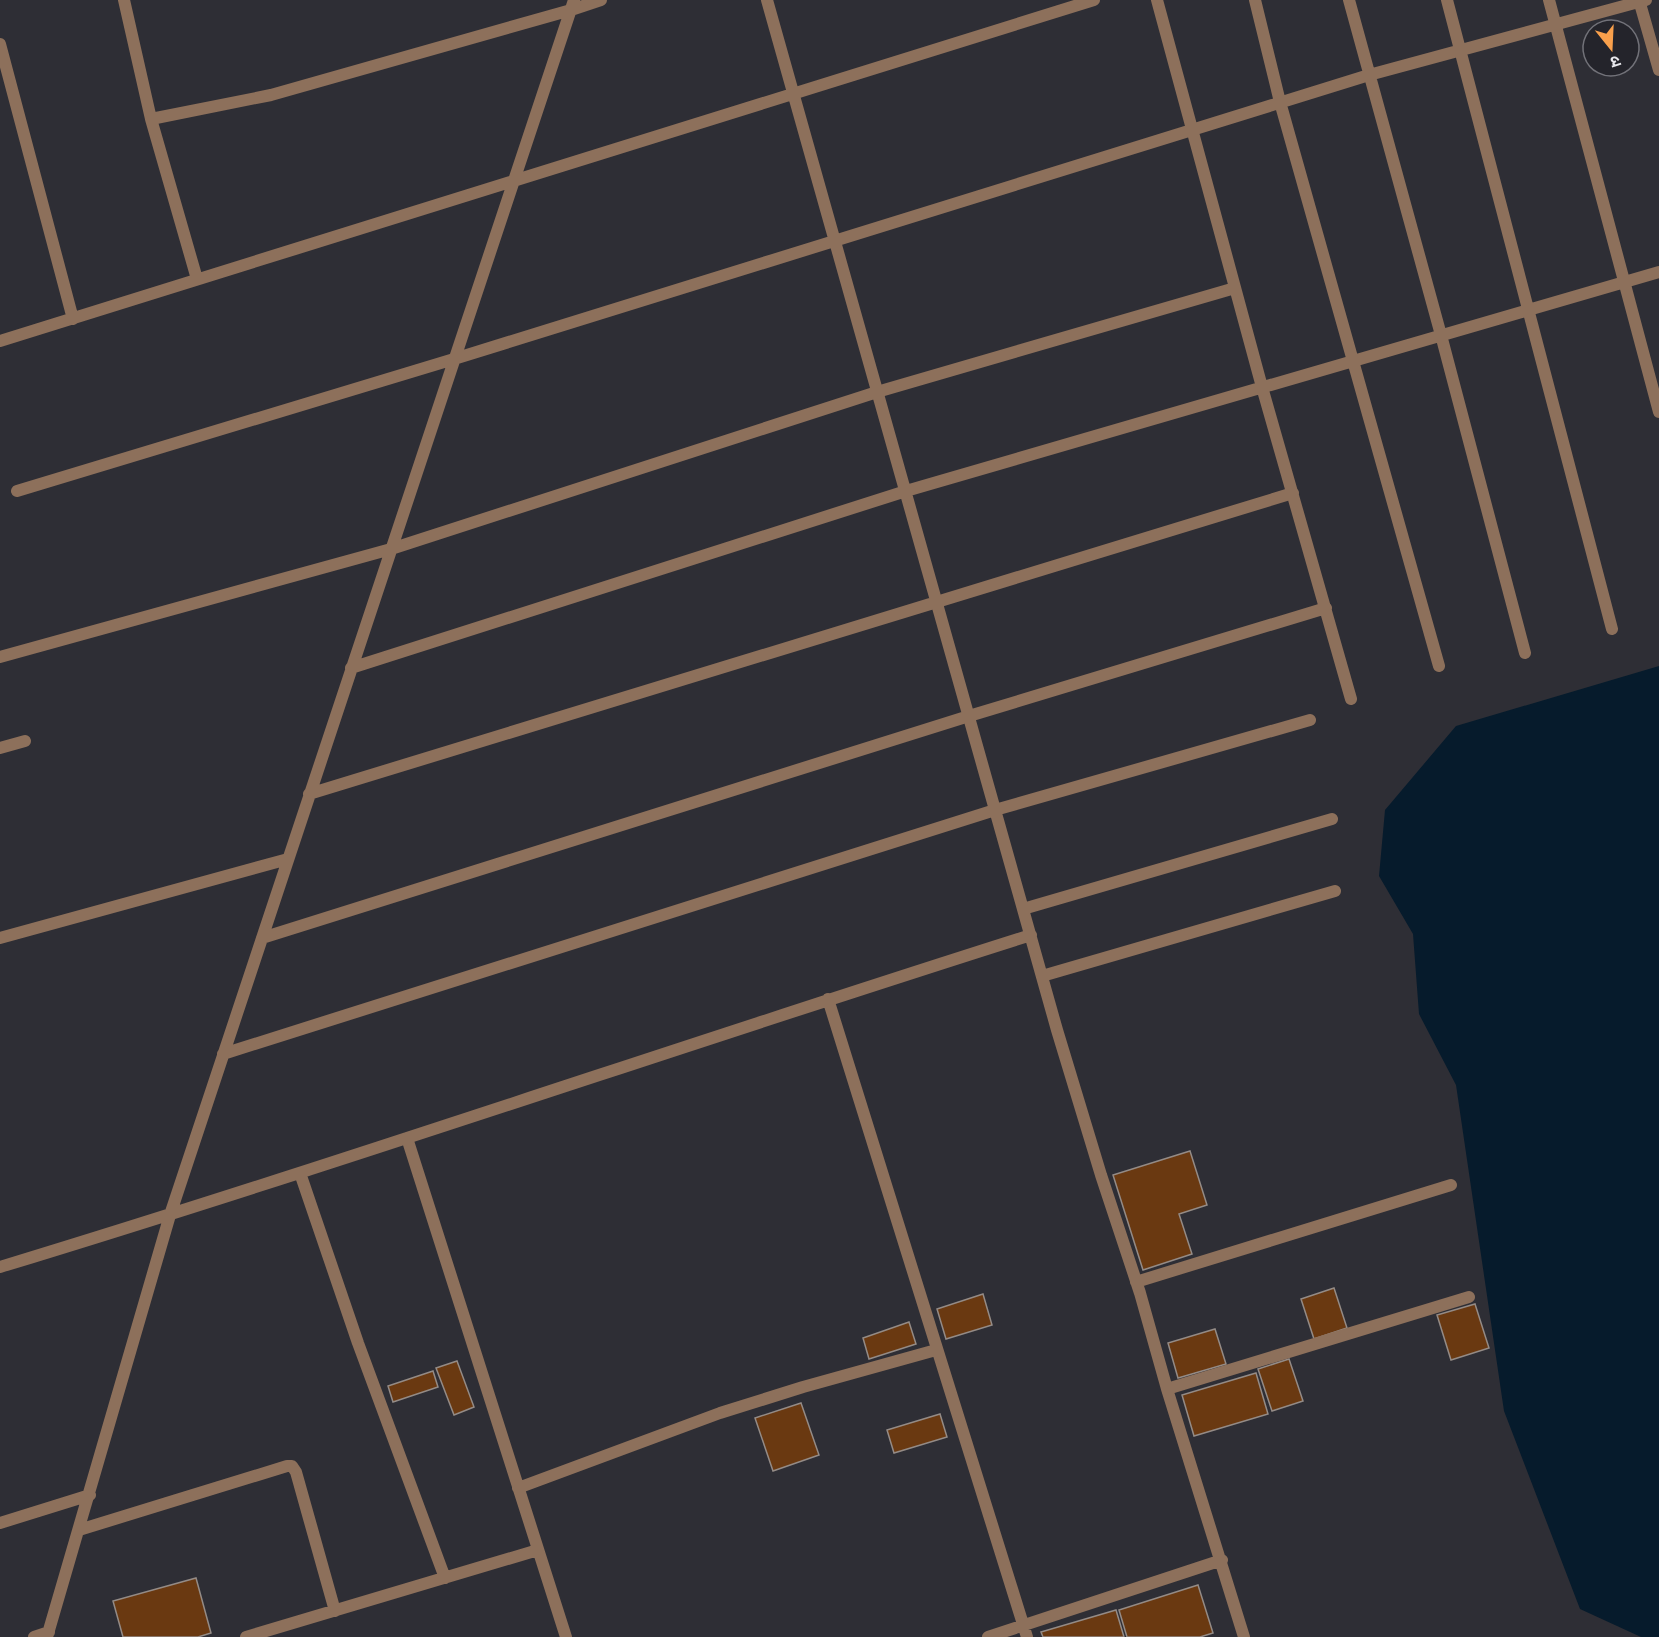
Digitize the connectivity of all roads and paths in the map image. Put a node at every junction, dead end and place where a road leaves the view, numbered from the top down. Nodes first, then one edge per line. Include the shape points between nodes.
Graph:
1 (124, 0) edge
2 (602, 0) edge
3 (767, 0) edge
4 (1094, 0) edge
5 (1157, 0) edge
6 (1255, 0) edge
7 (1349, 0) edge
8 (1447, 0) edge
9 (1549, 0) edge
10 (1642, 1) edge
11 (572, 5) edge
12 (1555, 24) junction
13 (0, 44) edge
14 (1460, 49) junction
15 (1659, 70) edge
16 (1369, 75) junction
17 (793, 93) junction
18 (1280, 102) junction
19 (152, 119) junction
20 (1192, 130) junction
21 (514, 180) junction
22 (835, 240) junction
23 (1659, 272) edge
24 (197, 279) junction
25 (1625, 283) junction
26 (1235, 288) junction
27 (1530, 309) junction
28 (73, 319) junction
29 (1441, 335) junction
30 (0, 341) edge
31 (454, 359) junction
32 (1353, 360) junction
33 (1262, 387) junction
34 (877, 392) junction
35 (1659, 412) edge
36 (17, 491) dead end
37 (906, 491) junction
38 (1293, 493) junction
39 (391, 549) junction
40 (937, 602) junction
41 (1326, 608) junction
42 (1612, 629) dead end
43 (1525, 653) dead end
44 (0, 657) edge
45 (1439, 666) dead end
46 (351, 668) junction
47 (1351, 699) dead end
48 (969, 716) junction
49 (1310, 720) dead end
50 (25, 741) dead end
51 (0, 748) edge
52 (309, 794) junction
53 (995, 810) junction
54 (1332, 819) dead end
55 (288, 859) junction
56 (1335, 891) dead end
57 (1023, 909) junction
58 (1030, 935) junction
59 (0, 938) edge
60 (262, 938) junction
61 (1042, 976) junction
62 (828, 999) junction
63 (223, 1054) junction
64 (407, 1138) junction
65 (300, 1173) junction
66 (1451, 1185) dead end
67 (170, 1215) junction
68 (0, 1267) edge
69 (1136, 1282) junction
70 (1469, 1297) dead end
71 (936, 1350) junction
72 (1167, 1389) junction
73 (518, 1488) junction
74 (90, 1495) junction
75 (0, 1523) edge
76 (79, 1530) junction
77 (538, 1550) junction
78 (1222, 1560) junction
79 (445, 1578) junction
80 (335, 1611) junction
81 (1025, 1631) edge
82 (48, 1635) edge
83 (34, 1637) edge
84 (246, 1637) edge
85 (566, 1637) edge
86 (988, 1637) edge
87 (1244, 1637) edge

1 - 19 street
2 - 11 street
3 - 17 street
4 - 17 street
5 - 20 street
6 - 18 street
7 - 16 street
8 - 14 street
9 - 12 street
10 - 12 street
10 - 15 street
11 - 19 street via 270,95
11 - 21 street
12 - 14 street
12 - 25 street
13 - 28 street
14 - 16 street
14 - 27 street
16 - 18 street
16 - 29 street
17 - 21 street
17 - 22 street
18 - 20 street
18 - 32 street
19 - 24 street
20 - 22 street
20 - 26 street
21 - 24 street
21 - 31 street
22 - 31 street
22 - 34 street
23 - 25 street
24 - 28 street
25 - 27 street
25 - 35 street
26 - 33 street
26 - 34 street
27 - 29 street
27 - 42 street
28 - 30 street
29 - 32 street
29 - 43 street
31 - 36 street
31 - 39 street
32 - 33 street
32 - 45 street
33 - 37 street
33 - 38 street
34 - 37 street
34 - 39 street
37 - 40 street
37 - 46 street
38 - 40 street
38 - 41 street
39 - 44 street
39 - 46 street
40 - 48 street
40 - 52 street
41 - 47 street
41 - 48 street
46 - 52 street
48 - 53 street
48 - 60 street
49 - 53 street
50 - 51 street
52 - 55 street
53 - 57 street
53 - 63 street
54 - 57 street
55 - 59 street
55 - 60 street
56 - 61 street
57 - 58 street
58 - 61 street
58 - 62 street
60 - 63 street
61 - 69 street
62 - 64 street
62 - 71 street
63 - 67 street
64 - 65 street
64 - 73 street
65 - 67 street
65 - 79 street
66 - 69 street
67 - 68 street
67 - 74 street
69 - 72 street
70 - 72 street
71 - 73 street via 720,1413
71 - 81 street
72 - 78 street
73 - 77 street
74 - 75 street
74 - 76 street
76 - 80 street via 292,1466
76 - 82 street
77 - 79 street
77 - 85 street
78 - 81 street
78 - 87 street
79 - 80 street
80 - 84 street
81 - 86 street
82 - 83 street

